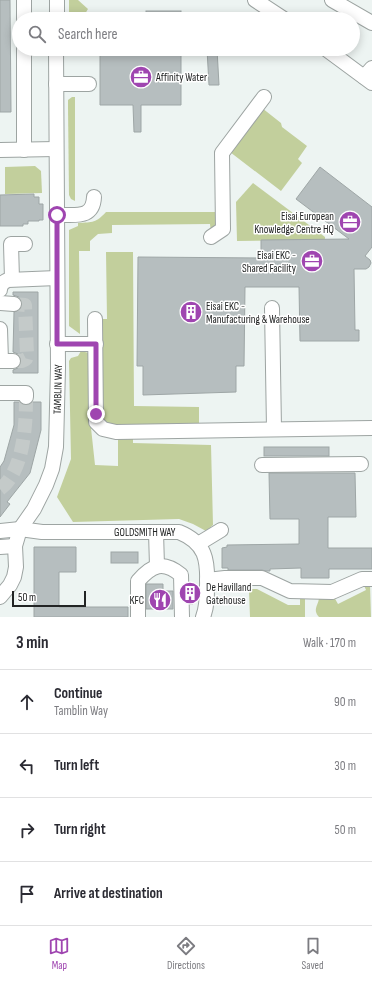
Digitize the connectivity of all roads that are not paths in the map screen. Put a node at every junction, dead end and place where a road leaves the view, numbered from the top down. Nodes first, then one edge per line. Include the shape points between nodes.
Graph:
1 (24, 0) edge
2 (57, 0) edge
3 (255, 0) edge
4 (332, 0) edge
5 (24, 12) edge
6 (57, 12) edge
7 (273, 12) edge
8 (353, 12) edge
9 (360, 16) edge
10 (372, 23) edge
11 (24, 56) edge
12 (56, 56) edge
13 (337, 56) edge
14 (369, 76) edge
15 (56, 84) junction
16 (89, 84) dead end
17 (264, 96) dead end
18 (56, 149) junction
19 (0, 150) edge
20 (24, 150) junction
21 (94, 197) dead end
22 (57, 215) junction
23 (211, 237) dead end
24 (25, 244) dead end
25 (57, 278) junction
26 (12, 279) junction
27 (0, 290) edge
28 (272, 308) dead end
29 (95, 319) dead end
30 (0, 329) edge
31 (57, 344) junction
32 (96, 344) junction
33 (7, 361) edge
34 (0, 394) edge
35 (26, 397) dead end
36 (372, 428) edge
37 (274, 430) junction
38 (361, 464) dead end
39 (262, 465) dead end
40 (20, 530) junction
41 (221, 530) dead end
42 (0, 531) edge
43 (156, 532) junction
44 (198, 544) junction
45 (15, 546) junction
46 (0, 547) edge
47 (157, 566) junction
48 (142, 576) junction
49 (372, 578) edge
50 (207, 580) junction
51 (5, 584) edge
52 (0, 597) edge
53 (207, 614) edge
54 (138, 617) edge
55 (142, 617) edge
56 (182, 617) edge

1 - 5 street
2 - 6 street
3 - 7 street
4 - 8 street
9 - 10 street
11 - 20 street
12 - 15 street, TAMBLIN WAY
13 - 14 street
15 - 16 street
15 - 18 street, TAMBLIN WAY
17 - 23 street via 222,153 223,229
18 - 20 street
18 - 22 street, TAMBLIN WAY
19 - 20 street
21 - 22 street via 90,212
22 - 25 street, TAMBLIN WAY
24 - 26 street via 11,244
25 - 26 street
25 - 31 street, TAMBLIN WAY
26 - 27 street via 4,281
28 - 37 street
29 - 32 street
30 - 33 street
31 - 32 street
31 - 40 street, TAMBLIN WAY via 56,448 52,469 34,508
32 - 37 street via 96,422 103,430
34 - 35 street via 26,393
36 - 37 street
38 - 39 street
40 - 42 street, GOLDSMITH WAY
40 - 43 street, GOLDSMITH WAY
40 - 45 street, TAMBLIN WAY
41 - 44 street
43 - 44 street, GOLDSMITH WAY via 179,532
43 - 47 street
44 - 50 street via 206,560
45 - 46 street
45 - 51 street via 14,577
47 - 48 street
47 - 56 street via 172,568 181,575
48 - 54 street via 138,581
48 - 55 street
49 - 50 street via 362,579 332,592 290,591 262,578
50 - 53 street
51 - 52 street

